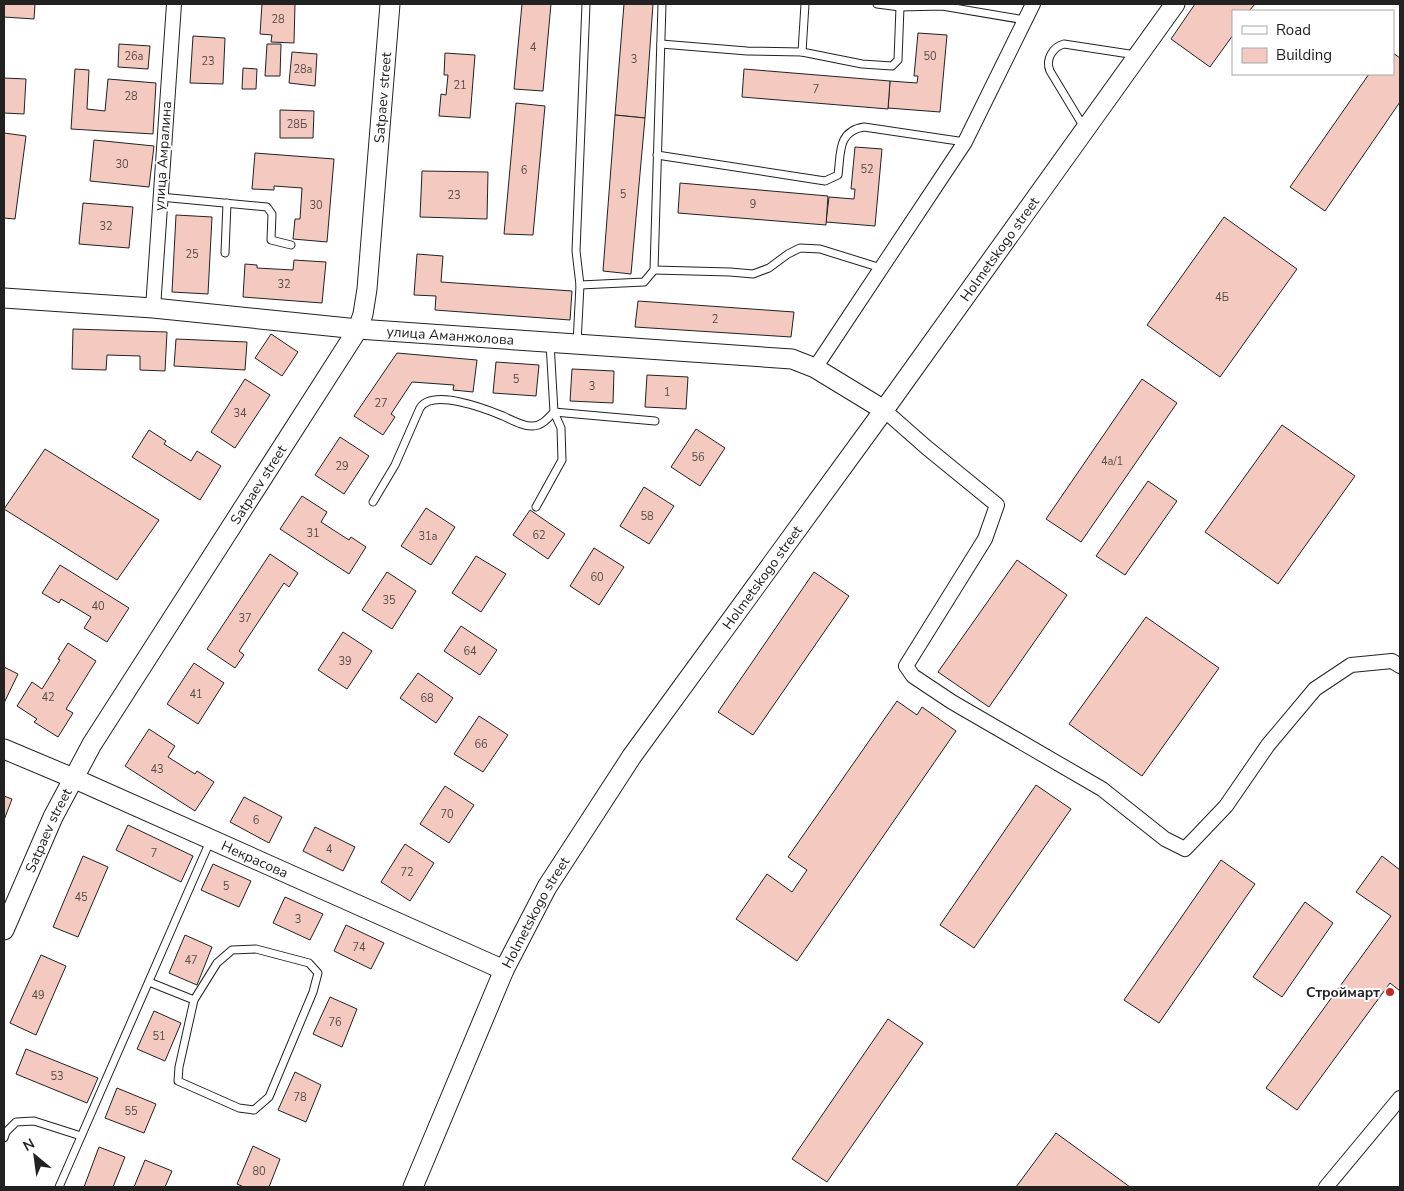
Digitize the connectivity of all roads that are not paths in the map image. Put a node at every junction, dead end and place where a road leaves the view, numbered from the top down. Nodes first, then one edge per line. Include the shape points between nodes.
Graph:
1 (174, 4) edge
2 (390, 4) edge
3 (586, 4) edge
4 (662, 4) edge
5 (805, 4) edge
6 (877, 4) edge
7 (1033, 4) edge
8 (1175, 4) edge
9 (900, 7) junction
10 (1025, 20) junction
11 (661, 44) junction
12 (802, 52) junction
13 (1138, 56) junction
14 (1085, 130) junction
15 (964, 142) junction
16 (657, 155) junction
17 (160, 198) junction
18 (227, 202) junction
19 (291, 245) dead end
20 (225, 253) dead end
21 (881, 268) junction
22 (654, 270) junction
23 (580, 285) junction
24 (4, 298) edge
25 (153, 308) junction
26 (358, 329) junction
27 (550, 343) junction
28 (577, 344) junction
29 (815, 368) junction
30 (884, 410) junction
31 (554, 412) junction
32 (655, 421) dead end
33 (373, 502) dead end
34 (536, 507) dead end
35 (1400, 666) edge
36 (4, 748) edge
37 (74, 778) junction
38 (211, 839) junction
39 (4, 930) edge
40 (504, 970) junction
41 (149, 982) junction
42 (194, 1000) junction
43 (1400, 1098) edge
44 (81, 1136) junction
45 (4, 1138) edge
46 (59, 1187) edge
47 (413, 1187) edge
48 (1326, 1187) edge

1 - 17 street, улица Амралина
2 - 26 street, Satpaev street via 367,289
3 - 23 lane via 576,251
4 - 11 lane
5 - 12 lane
6 - 9 lane
7 - 10 street
8 - 13 street, Holmetskogo street
9 - 10 lane via 942,6
9 - 12 lane via 898,60 892,66 862,64
10 - 15 street
11 - 12 lane
11 - 16 lane
13 - 14 street, Holmetskogo street
13 - 14 lane via 1064,44 1048,58 1050,71
14 - 30 street, Holmetskogo street
15 - 16 lane via 856,128 842,141 838,175 825,181
15 - 21 street
16 - 22 lane
17 - 18 lane
17 - 25 street, улица Амралина
18 - 19 lane via 267,207 272,214 271,240
18 - 20 lane
21 - 22 lane via 820,249 800,248 753,274
21 - 29 street
22 - 23 lane via 644,282
23 - 28 lane
24 - 25 street, улица Аманжолова
25 - 26 street, улица Аманжолова
26 - 27 street, улица Аманжолова
26 - 37 street, Satpaev street via 92,744
27 - 28 street, улица Аманжолова
27 - 31 lane
28 - 29 street, улица Аманжолова via 792,359
29 - 30 street, улица Аманжолова
30 - 35 street via 996,506 985,539 906,666 913,676 952,702 1102,789 1166,839 1184,849 1226,806 1268,745 1315,688 1352,665 1392,661
30 - 40 street, Holmetskogo street via 632,756 547,886
31 - 32 lane
31 - 33 lane via 543,423 529,427 482,408 445,399 425,401 395,465
31 - 34 lane via 561,428 562,460
36 - 37 street, Некрасова
37 - 38 street, Некрасова
37 - 39 street, Satpaev street via 53,817
38 - 40 street, Некрасова
38 - 41 lane
40 - 47 street, Holmetskogo street
41 - 42 lane
41 - 44 lane
42 - 42 lane via 217,962 232,950 256,949 309,963 318,973 269,1097 254,1110 239,1108 178,1081
43 - 48 street
44 - 45 lane via 34,1121 16,1122
44 - 46 lane

